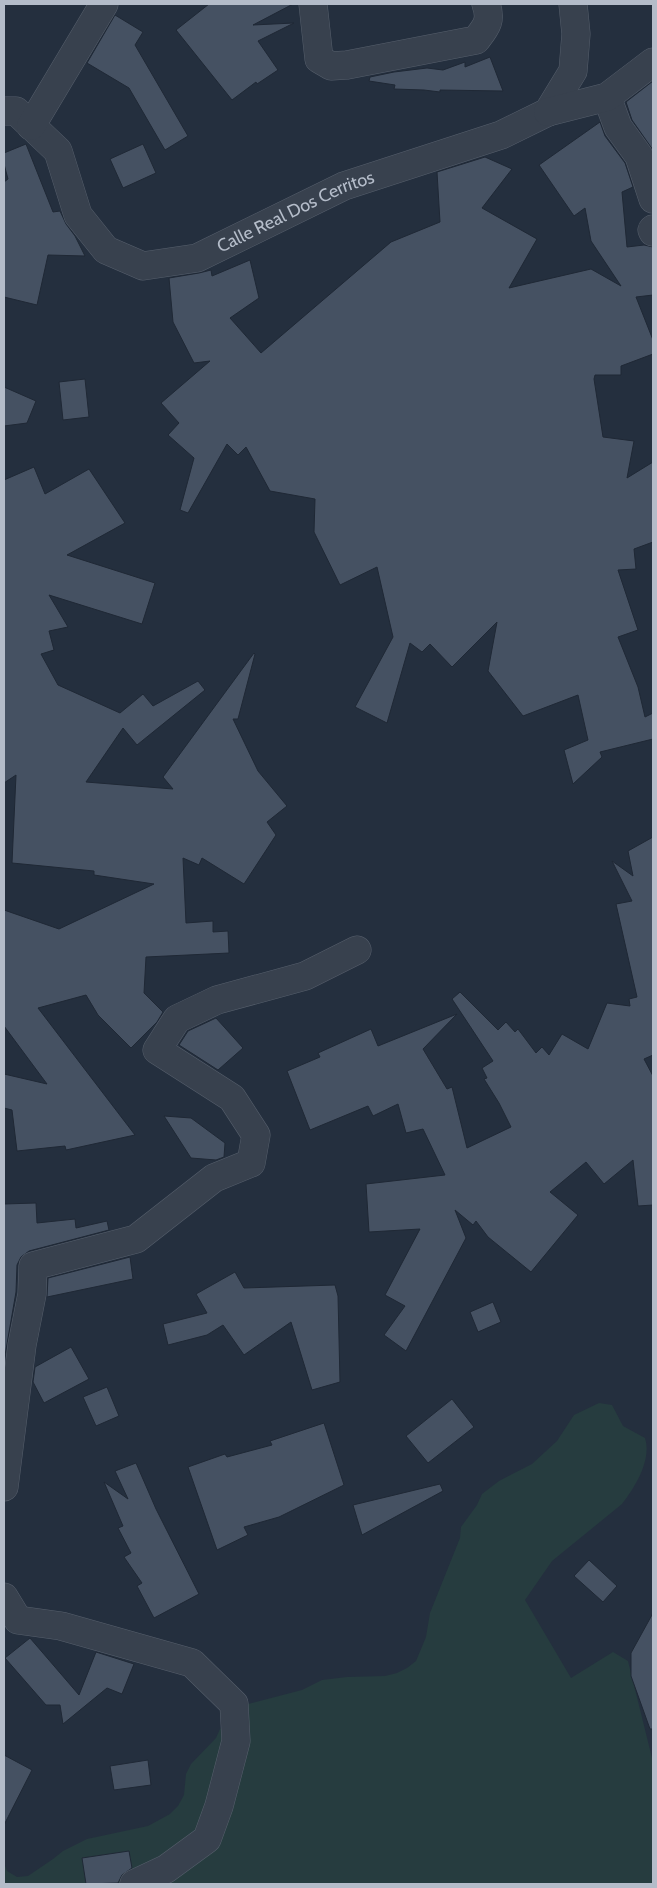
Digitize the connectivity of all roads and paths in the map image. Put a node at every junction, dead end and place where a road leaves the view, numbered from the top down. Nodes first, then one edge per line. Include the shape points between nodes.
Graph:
1 (104, 4) edge
2 (313, 4) edge
3 (486, 4) edge
4 (573, 4) edge
5 (653, 62) edge
6 (607, 97) junction
7 (4, 111) edge
8 (548, 112) junction
9 (31, 126) junction
10 (653, 199) edge
11 (357, 950) dead end
12 (4, 1487) edge
13 (4, 1596) edge
14 (134, 1884) edge

1 - 9 street
2 - 3 street via 319,59 331,66 476,40 487,26
4 - 8 street via 576,34 573,72
5 - 6 street
6 - 8 street, Calle Real Dos Cerritos
6 - 10 street via 618,127 639,156
7 - 9 street, Calle Real Dos Cerritos via 16,111
8 - 9 street, Calle Real Dos Cerritos via 501,135 344,186 198,258 143,266 106,250 78,215 58,151
11 - 12 street via 305,976 217,1000 177,1018 157,1050 232,1098 256,1135 251,1164 214,1178 136,1240 33,1266 32,1294 22,1345
13 - 14 street via 18,1620 61,1626 192,1663 234,1704 236,1741 208,1839 166,1869

